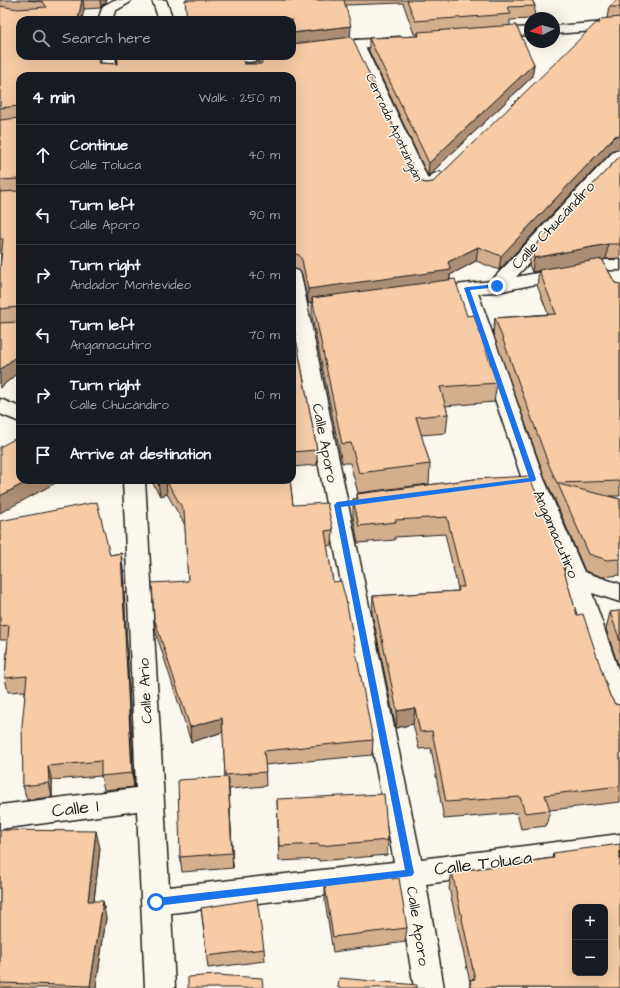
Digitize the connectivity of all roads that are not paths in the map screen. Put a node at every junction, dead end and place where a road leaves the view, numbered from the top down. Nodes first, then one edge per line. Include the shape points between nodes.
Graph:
1 (124, 0) edge
2 (159, 0) edge
3 (106, 16) edge
4 (165, 16) edge
5 (620, 25) edge
6 (594, 27) junction
7 (560, 30) edge
8 (524, 31) edge
9 (475, 35) edge
10 (412, 40) edge
11 (577, 43) edge
12 (357, 44) junction
13 (296, 52) edge
14 (108, 60) edge
15 (110, 72) edge
16 (620, 155) edge
17 (448, 169) edge
18 (613, 270) edge
19 (497, 286) junction
20 (467, 288) junction
21 (296, 290) edge
22 (437, 293) edge
23 (302, 312) edge
24 (0, 406) edge
25 (16, 412) edge
26 (533, 479) junction
27 (509, 482) edge
28 (134, 484) edge
29 (361, 502) edge
30 (337, 505) junction
31 (575, 578) junction
32 (620, 592) edge
33 (620, 712) edge
34 (150, 798) junction
35 (0, 817) edge
36 (620, 846) edge
37 (410, 873) junction
38 (156, 902) junction
39 (160, 988) edge
40 (428, 988) edge

1 - 3 street via 108,9
2 - 4 street
5 - 6 street
6 - 7 street
6 - 11 street
8 - 9 street
10 - 12 street
12 - 13 street
12 - 17 street, Cerrada Apatzingán via 425,191
14 - 15 street
16 - 19 street, Calle Chucándiro
18 - 19 street
19 - 20 street
20 - 22 street
20 - 26 street, Angamacutiro
21 - 23 street, Calle Aporo
23 - 30 street, Calle Aporo
24 - 25 street
26 - 27 street
26 - 31 street, Angamacutiro
28 - 34 street, Calle Ario
29 - 30 street
30 - 37 street, Calle Aporo
31 - 32 street
31 - 33 street, Angamacutiro
34 - 35 street, Calle 1
34 - 38 street, Calle Ario
36 - 37 street, Calle Toluca
37 - 38 street, Calle Toluca
37 - 40 street, Calle Aporo
38 - 39 street, Calle Ario

